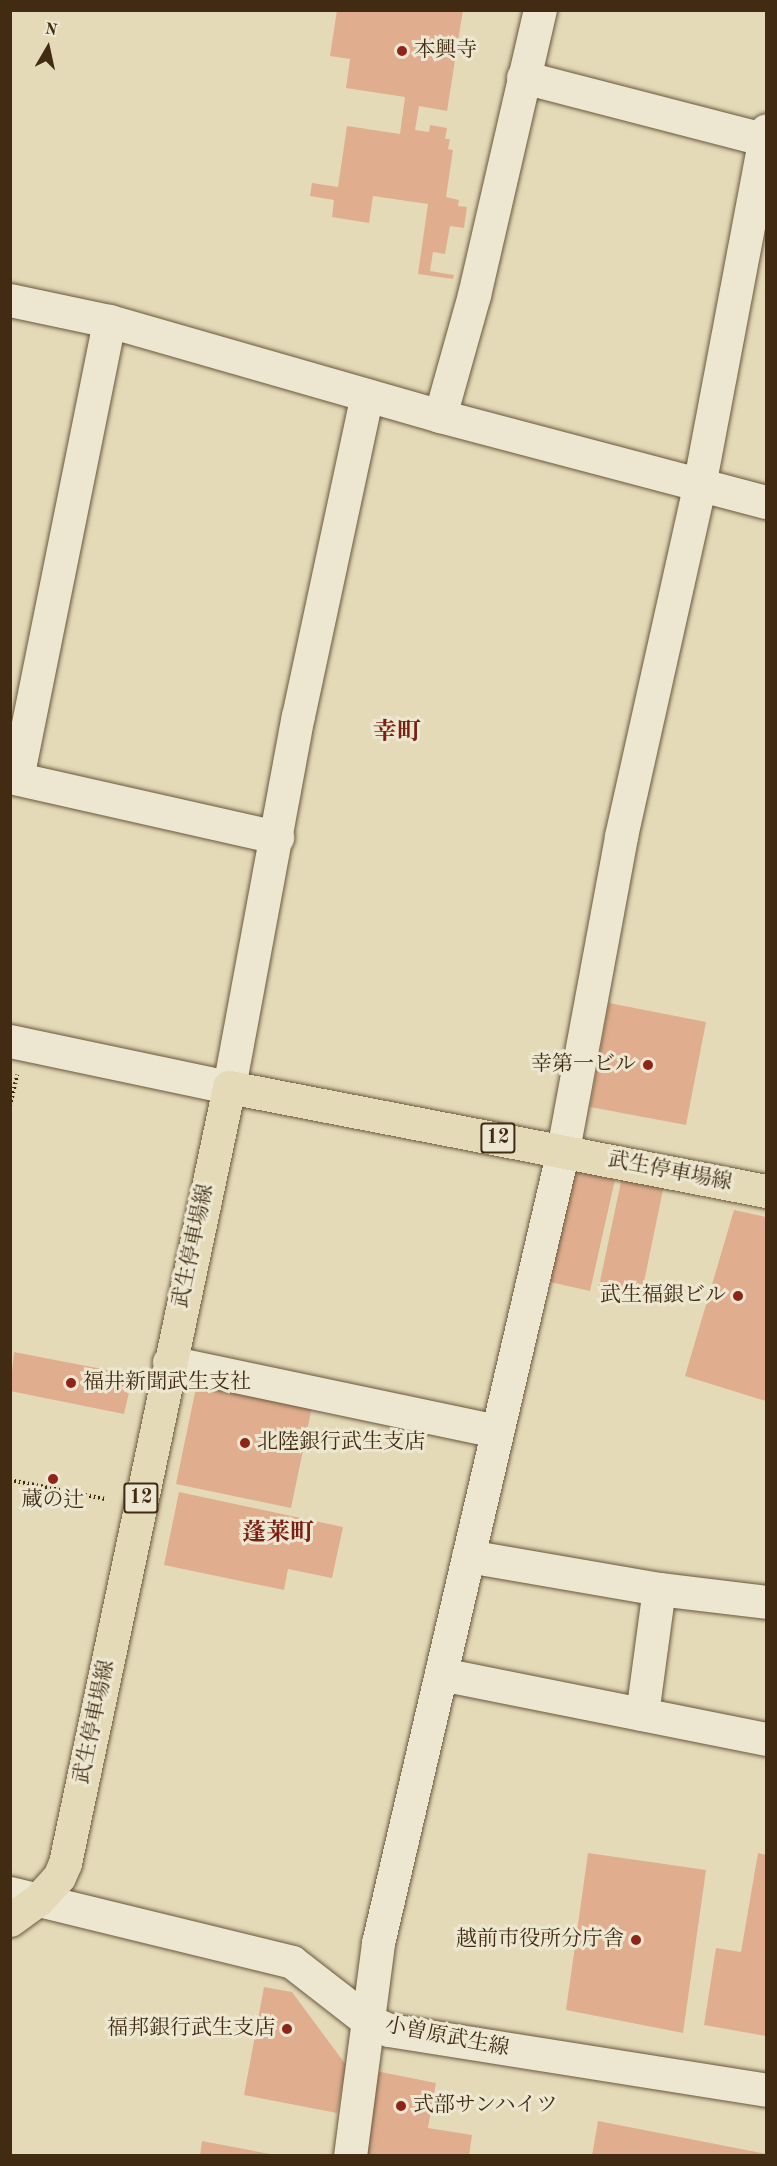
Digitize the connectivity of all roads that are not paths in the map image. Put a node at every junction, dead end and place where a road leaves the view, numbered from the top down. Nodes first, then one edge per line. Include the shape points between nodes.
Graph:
1 (540, 10) edge
2 (523, 77) junction
3 (766, 136) edge
4 (10, 300) edge
5 (109, 321) junction
6 (367, 395) junction
7 (440, 416) junction
8 (699, 486) junction
9 (766, 502) edge
10 (14, 777) edge
11 (277, 837) junction
12 (14, 1056) edge
13 (229, 1087) junction
14 (563, 1150) junction
15 (766, 1191) edge
16 (169, 1362) junction
17 (497, 1431) junction
18 (468, 1556) junction
19 (659, 1589) junction
20 (766, 1602) edge
21 (441, 1674) junction
22 (642, 1714) junction
23 (766, 1739) edge
24 (24, 1897) edge
25 (10, 1920) edge
26 (368, 2021) junction
27 (766, 2090) edge
28 (350, 2156) edge

1 - 2 street
2 - 3 street
2 - 7 street via 474,295
3 - 8 street
4 - 5 street
5 - 6 street
5 - 10 street
6 - 7 street
6 - 11 street via 298,716
7 - 8 street
8 - 9 street
8 - 14 street via 621,836
10 - 11 street
11 - 13 street
12 - 13 street
13 - 14 main road, 武生停車場線 / 12
13 - 16 main road, 武生停車場線 / 12
14 - 15 main road, 武生停車場線 / 12
14 - 17 street
16 - 17 street
16 - 24 main road, 武生停車場線 / 12 via 65,1863 59,1877
17 - 18 street
18 - 19 street
18 - 21 street
19 - 20 street
19 - 22 street
21 - 22 street
21 - 26 street via 378,1943
22 - 23 street
24 - 25 main road, 武生停車場線 / 12
24 - 26 street, 小曽原武生線 via 292,1962
26 - 27 street, 小曽原武生線 via 389,2030
26 - 28 street

